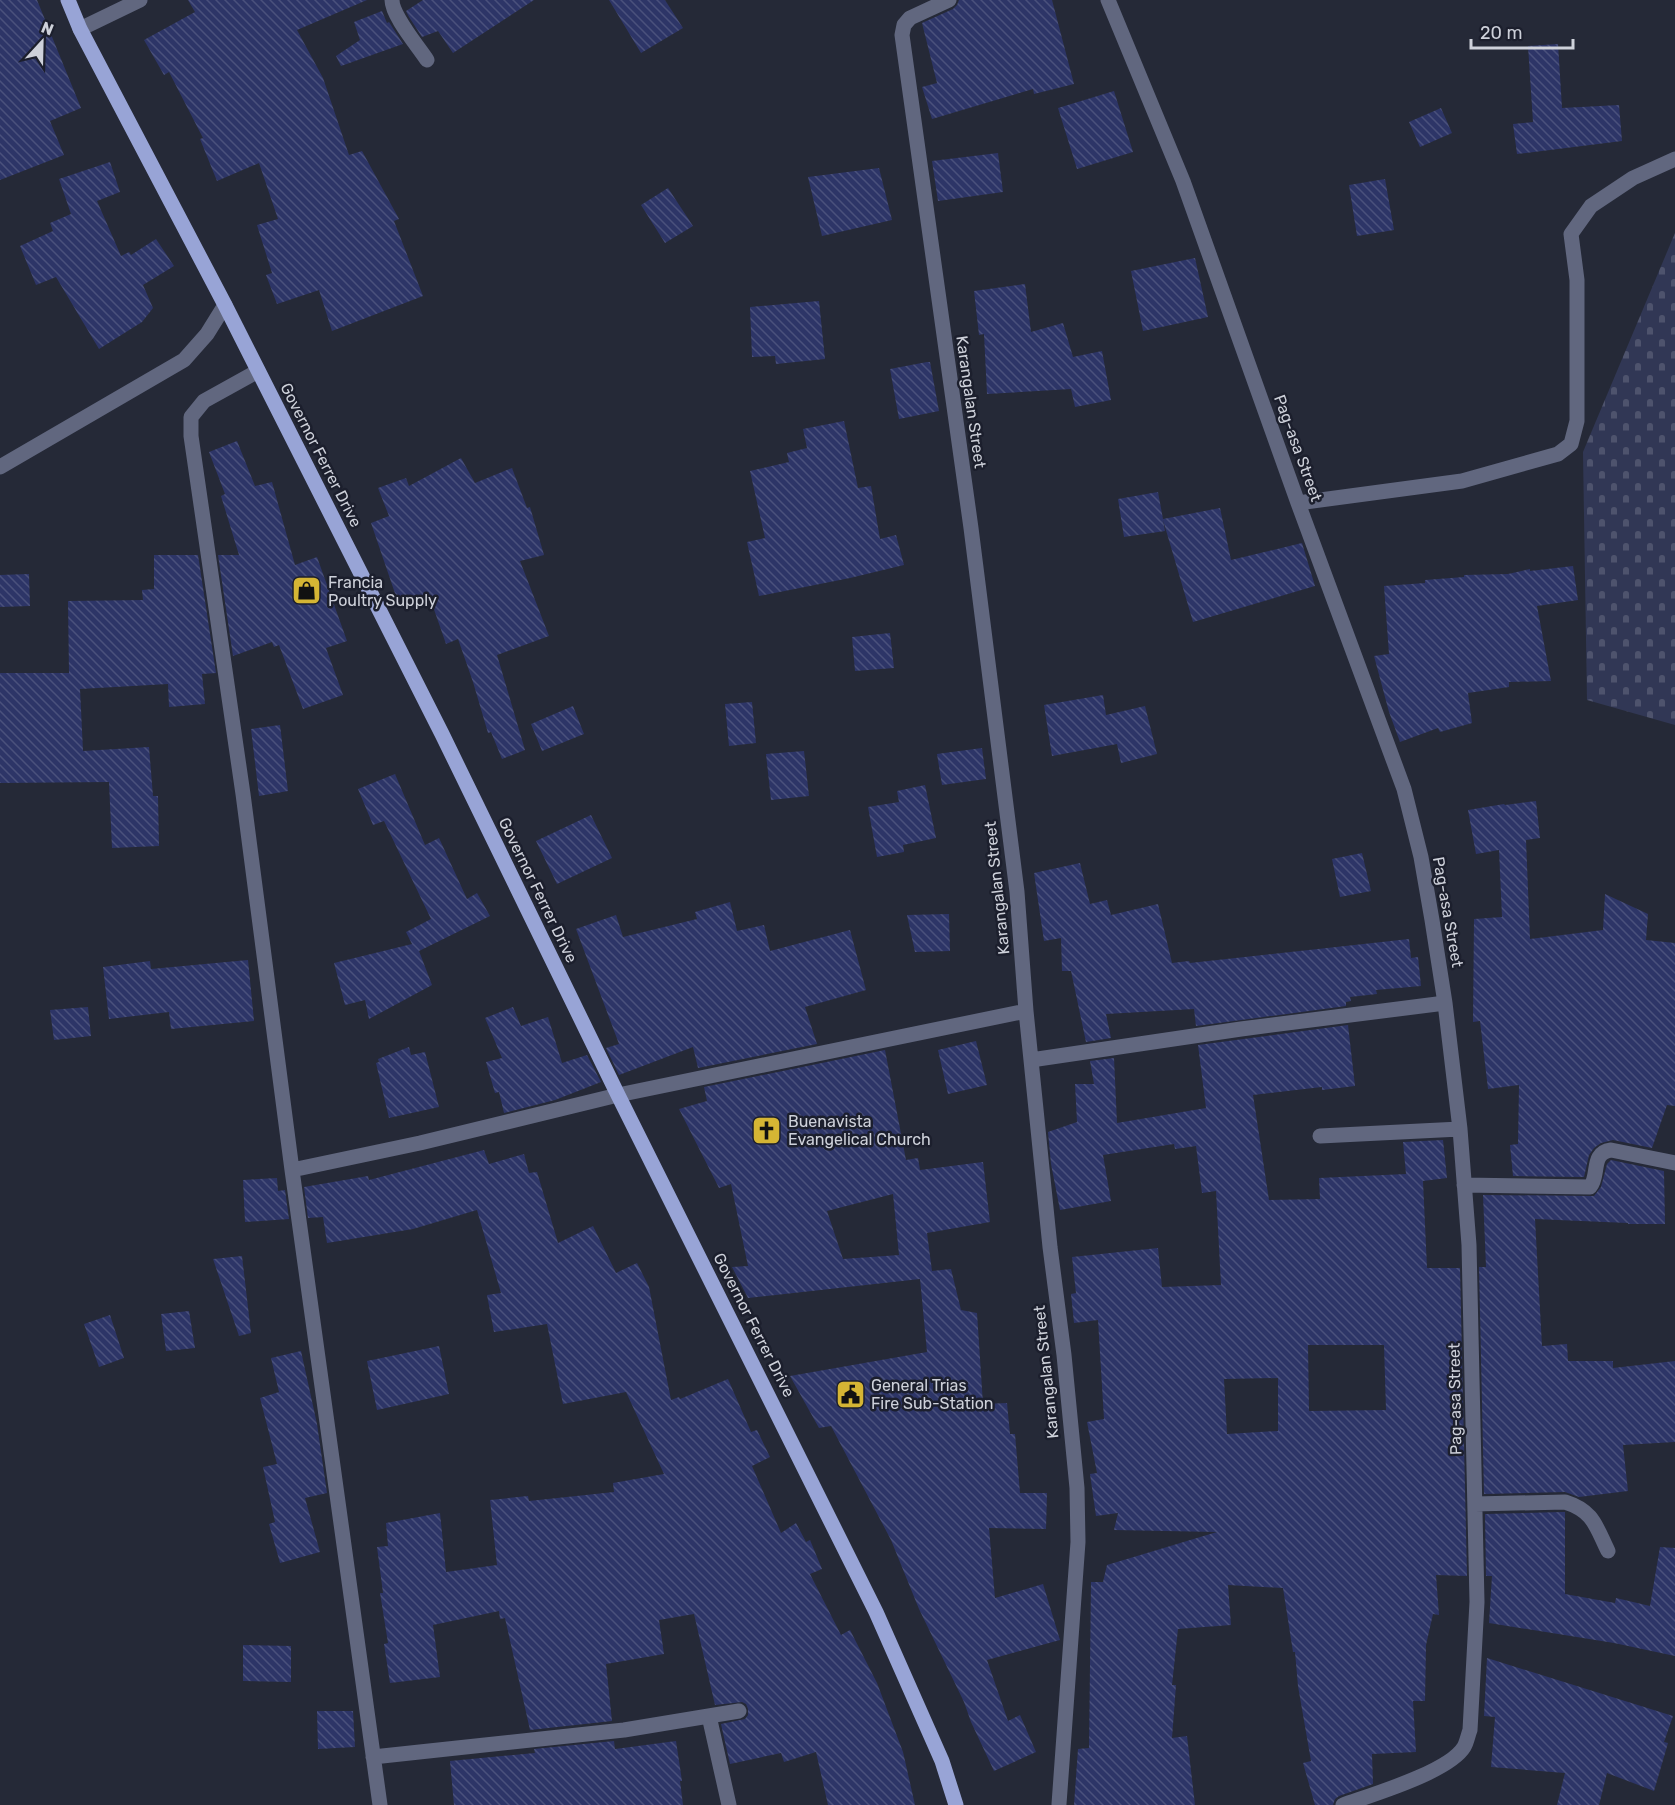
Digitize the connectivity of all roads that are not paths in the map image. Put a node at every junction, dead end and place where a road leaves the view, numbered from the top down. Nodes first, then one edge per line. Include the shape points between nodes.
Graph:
1 (68, 0) edge
2 (140, 0) edge
3 (392, 0) edge
4 (949, 0) edge
5 (1108, 0) edge
6 (80, 29) junction
7 (427, 60) dead end
8 (1675, 159) edge
9 (225, 305) junction
10 (258, 371) junction
11 (0, 467) edge
12 (1298, 503) junction
13 (1445, 1003) junction
14 (1026, 1011) junction
15 (1031, 1060) junction
16 (618, 1095) junction
17 (1460, 1130) junction
18 (1320, 1136) dead end
19 (1675, 1162) edge
20 (291, 1170) junction
21 (1464, 1185) junction
22 (1475, 1504) junction
23 (1608, 1551) dead end
24 (739, 1711) dead end
25 (709, 1716) junction
26 (373, 1757) junction
27 (1059, 1804) edge
28 (380, 1805) edge
29 (729, 1805) edge
30 (956, 1805) edge
31 (1343, 1805) edge

1 - 6 main road, Governor Ferrer Drive
2 - 6 street
3 - 7 street
4 - 14 street, Karangalan Street via 910,18 903,35 1016,881
5 - 12 street, Pag-asa Street via 1183,181
6 - 9 main road, Governor Ferrer Drive
8 - 12 street via 1633,178 1591,206 1571,234 1577,280 1578,421 1571,444 1558,454 1462,481
9 - 10 main road, Governor Ferrer Drive
9 - 11 street via 184,360
10 - 16 main road, Governor Ferrer Drive via 442,734
10 - 20 street via 204,401 191,417 191,436 243,794
12 - 13 street, Pag-asa Street via 1404,789 1421,857
13 - 15 street
13 - 17 street, Pag-asa Street
14 - 15 street, Karangalan Street
14 - 16 street
15 - 27 street, Karangalan Street via 1077,1488 1078,1542
16 - 20 street
16 - 30 main road, Governor Ferrer Drive via 876,1612 942,1761
17 - 18 street
17 - 21 street, Pag-asa Street
19 - 21 street via 1611,1150 1599,1155 1590,1187
20 - 26 street
21 - 22 street, Pag-asa Street
22 - 23 street via 1565,1502 1589,1514
22 - 31 street, Pag-asa Street via 1477,1602 1470,1730 1463,1748 1440,1767
24 - 25 street
25 - 26 street via 624,1730
25 - 29 street
26 - 28 street

